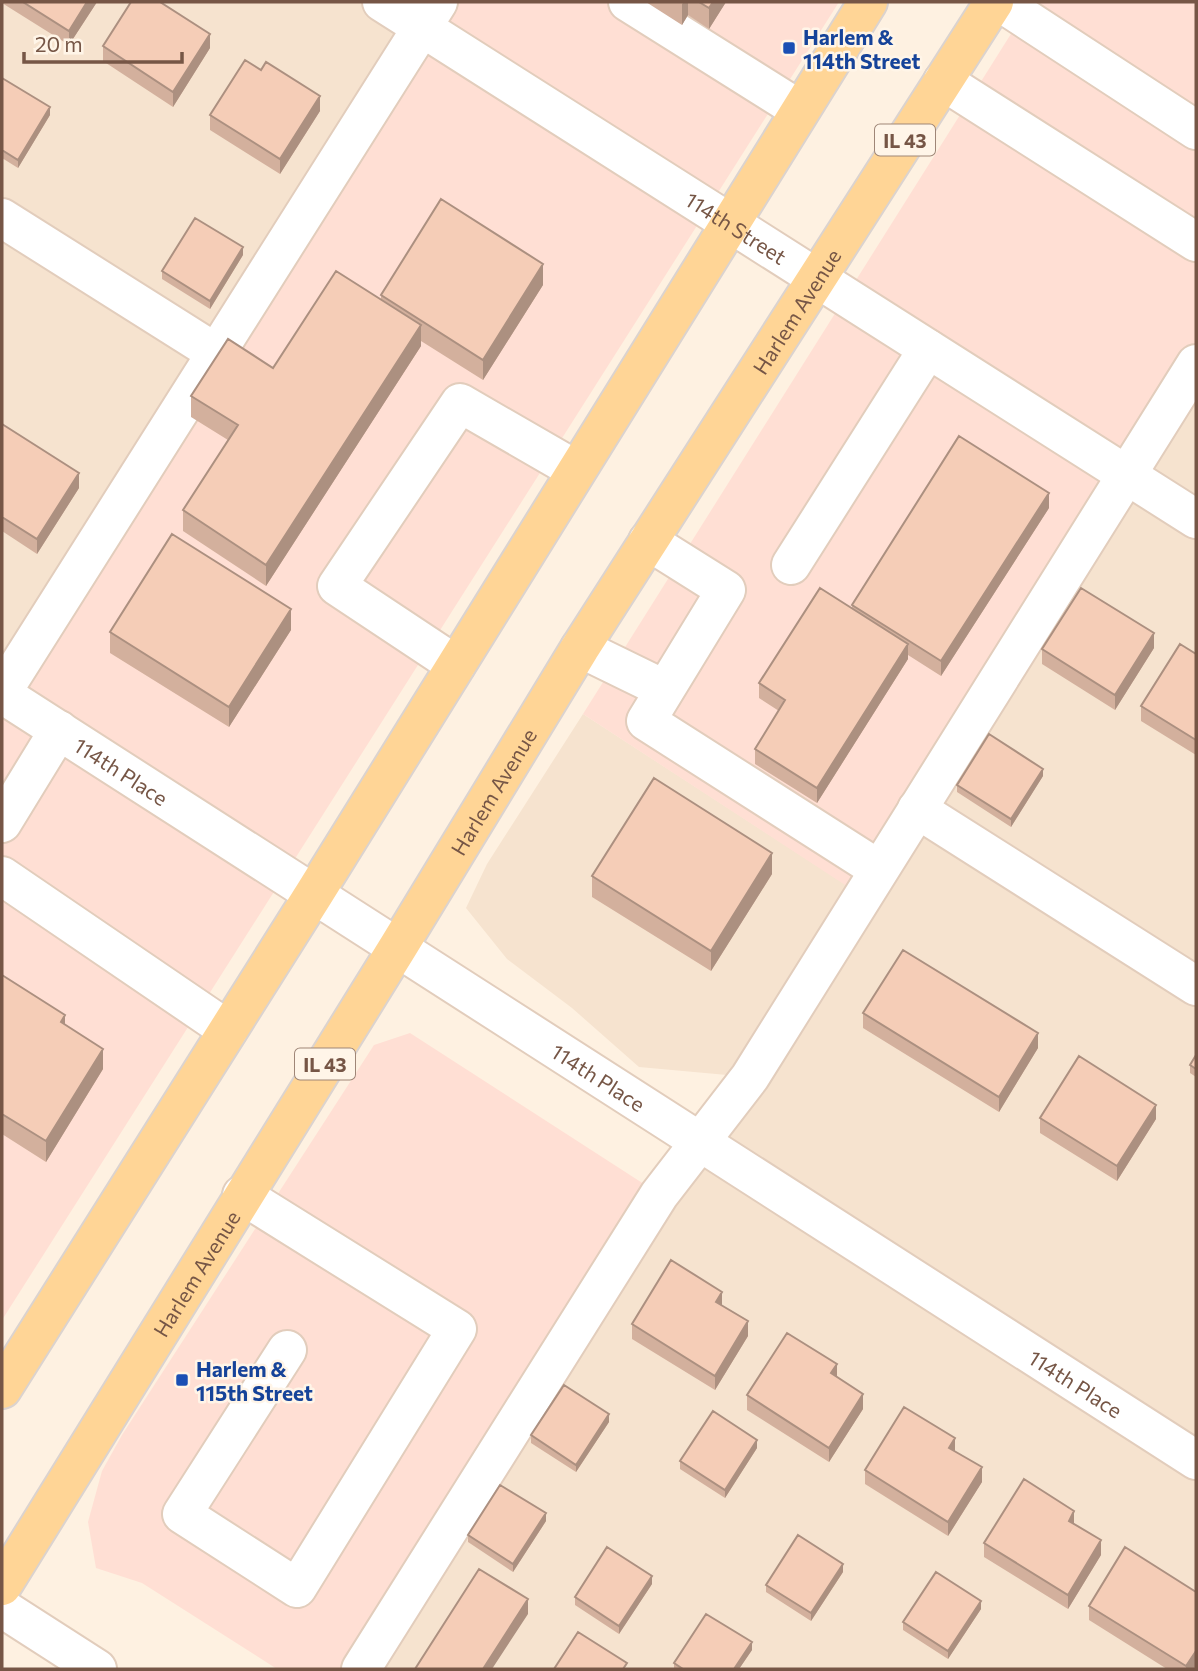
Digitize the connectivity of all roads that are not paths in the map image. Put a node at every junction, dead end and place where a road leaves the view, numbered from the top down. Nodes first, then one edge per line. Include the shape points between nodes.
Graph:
1 (382, 2) edge
2 (628, 2) edge
3 (868, 2) edge
4 (994, 2) edge
5 (1000, 2) edge
6 (430, 15) edge
7 (943, 81) junction
8 (800, 110) junction
9 (1196, 130) edge
10 (2, 218) edge
11 (729, 223) junction
12 (1196, 242) edge
13 (815, 278) junction
14 (928, 349) junction
15 (216, 353) junction
16 (1196, 364) edge
17 (576, 470) junction
18 (1127, 475) junction
19 (1196, 519) edge
20 (648, 541) junction
21 (792, 565) dead end
22 (580, 648) junction
23 (456, 665) junction
24 (664, 690) junction
25 (2, 693) edge
26 (59, 730) junction
27 (917, 808) junction
28 (2, 823) edge
29 (878, 869) junction
30 (2, 876) edge
31 (314, 894) junction
32 (398, 947) junction
33 (1196, 986) edge
34 (228, 1030) junction
35 (698, 1141) junction
36 (242, 1195) junction
37 (287, 1350) dead end
38 (2, 1389) edge
39 (1196, 1460) edge
40 (2, 1586) edge
41 (2, 1608) edge
42 (97, 1669) edge
43 (361, 1669) edge

1 - 6 street, 114th Street
2 - 8 street
3 - 8 main road
4 - 7 main road, Harlem Avenue / IL 43
5 - 9 street
6 - 11 street, 114th Street
6 - 15 street
7 - 12 street
7 - 13 main road, Harlem Avenue / IL 43
8 - 11 main road
10 - 15 street
11 - 13 street, 114th Street
11 - 17 main road
13 - 14 street, 114th Street
13 - 20 main road, Harlem Avenue / IL 43
14 - 18 street, 114th Street
14 - 21 street
15 - 25 street
16 - 18 street
17 - 23 main road
17 - 23 street via 460,403 337,586
18 - 19 street, 114th Street
18 - 27 street
20 - 22 main road, Harlem Avenue / IL 43
20 - 24 street via 726,590
22 - 24 street
22 - 32 main road, Harlem Avenue / IL 43
23 - 31 main road
24 - 29 street via 646,720
25 - 26 street, 114th Place
26 - 28 street
26 - 31 street, 114th Place
27 - 29 street
27 - 33 street
29 - 35 street via 750,1077
30 - 34 street
31 - 32 street, 114th Place
31 - 34 main road
32 - 35 street, 114th Place
32 - 36 main road, Harlem Avenue / IL 43
34 - 38 main road
35 - 39 street, 114th Place
35 - 43 street via 659,1195
36 - 37 street via 457,1329 297,1588 183,1514
36 - 40 main road, Harlem Avenue / IL 43
41 - 42 street

